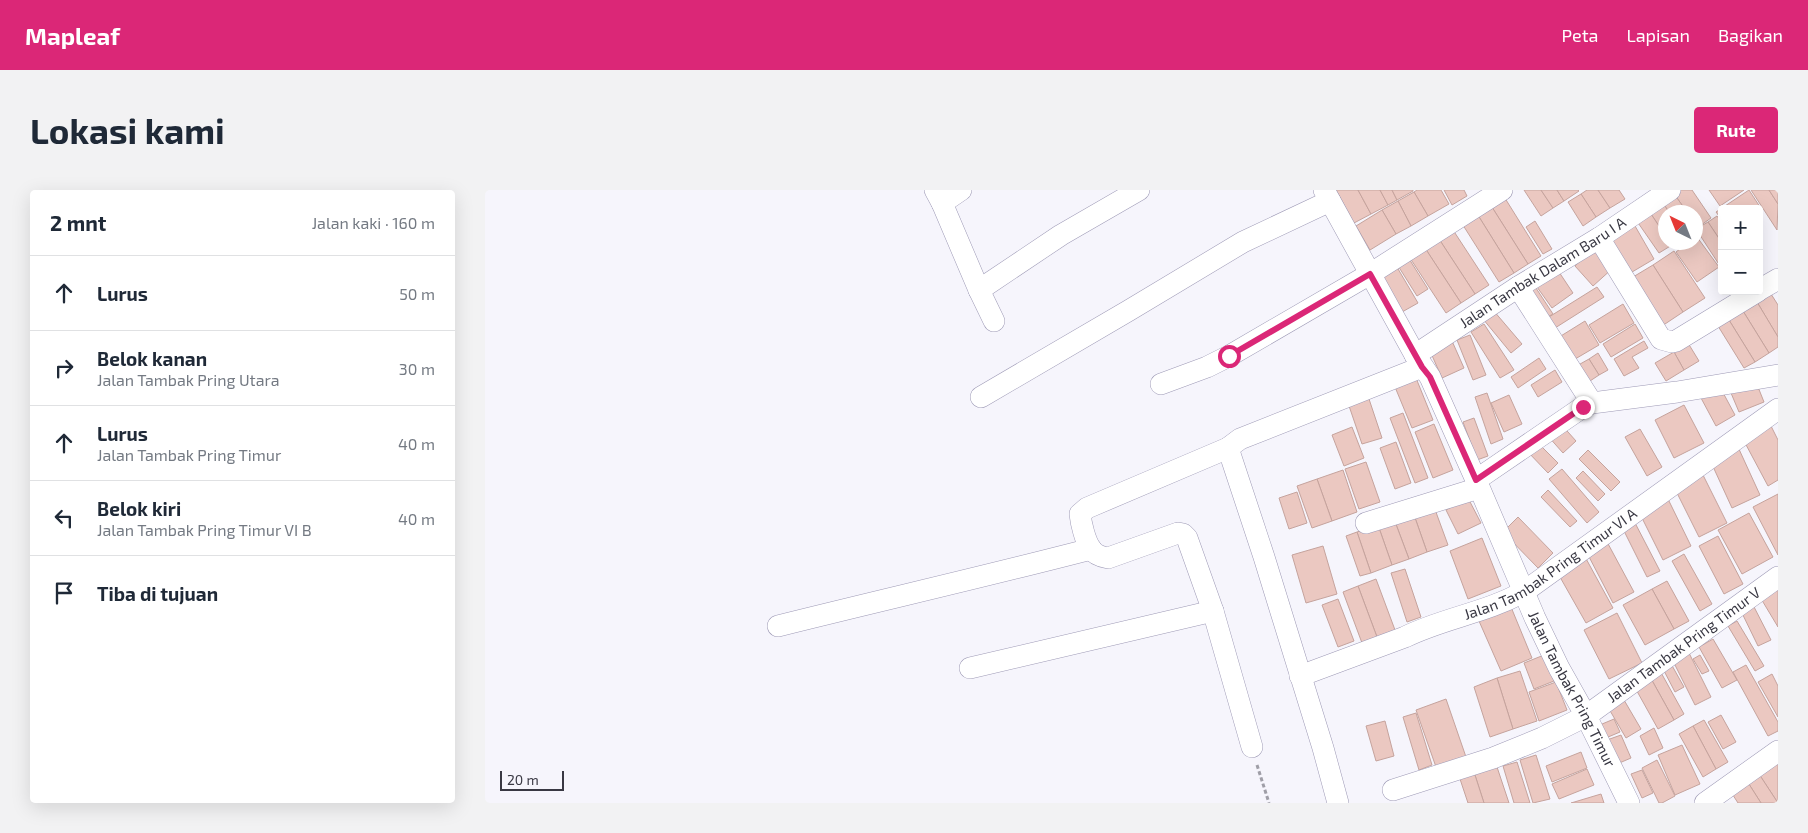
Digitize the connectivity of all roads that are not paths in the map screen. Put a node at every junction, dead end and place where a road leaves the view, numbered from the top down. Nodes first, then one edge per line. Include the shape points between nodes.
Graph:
1 (961, 190) edge
2 (1139, 190) edge
3 (1502, 190) edge
4 (1670, 190) edge
5 (1326, 193) edge
6 (939, 196) edge
7 (1599, 238) junction
8 (1370, 274) junction
9 (1778, 279) edge
10 (1518, 287) junction
11 (1763, 288) edge
12 (979, 290) junction
13 (1752, 295) edge
14 (994, 321) dead end
15 (1419, 361) junction
16 (1778, 375) edge
17 (1161, 384) dead end
18 (981, 397) dead end
19 (1592, 403) junction
20 (1778, 409) edge
21 (1228, 448) junction
22 (1478, 484) junction
23 (1366, 523) dead end
24 (1091, 549) junction
25 (1778, 577) edge
26 (1525, 591) junction
27 (1213, 611) junction
28 (778, 626) dead end
29 (970, 668) dead end
30 (1300, 676) junction
31 (1586, 716) junction
32 (1252, 747) road end
33 (1778, 750) edge
34 (1393, 790) dead end
35 (1338, 803) edge
36 (1629, 803) edge
37 (1705, 803) edge

1 - 6 street
2 - 12 street via 1061,235
3 - 8 street
4 - 7 street, Jalan Tambak Dalam Baru I A
5 - 8 street, Jalan Tambak Pring Timur
5 - 18 street
6 - 12 street
7 - 10 street, Jalan Tambak Dalam Baru I A
7 - 13 street via 1661,339 1666,342 1676,341
8 - 15 street, Jalan Tambak Pring Timur
8 - 17 street via 1229,356
9 - 11 street
10 - 15 street, Jalan Tambak Dalam Baru I A
10 - 19 street
12 - 14 street
15 - 21 street, Jalan Tambak Dalam Baru I A via 1240,439
15 - 22 street, Jalan Tambak Pring Timur via 1430,377
16 - 19 street
19 - 22 street
20 - 26 street, Jalan Tambak Pring Timur VI A
21 - 24 street, Jalan Tambak Dalam Baru I A via 1087,508 1080,514
21 - 30 street
22 - 23 street
22 - 26 street, Jalan Tambak Pring Timur
24 - 27 street via 1099,556 1109,558 1183,534
24 - 28 street
25 - 31 street, Jalan Tambak Pring Timur V
26 - 30 street, Jalan Tambak Pring Timur VI A via 1485,610 1417,631
26 - 31 street, Jalan Tambak Pring Timur via 1559,668
27 - 29 street
27 - 32 street
30 - 35 street
31 - 34 street, Jalan Tambak Pring Timur V via 1493,758
31 - 36 street, Jalan Tambak Pring Timur
33 - 37 street

